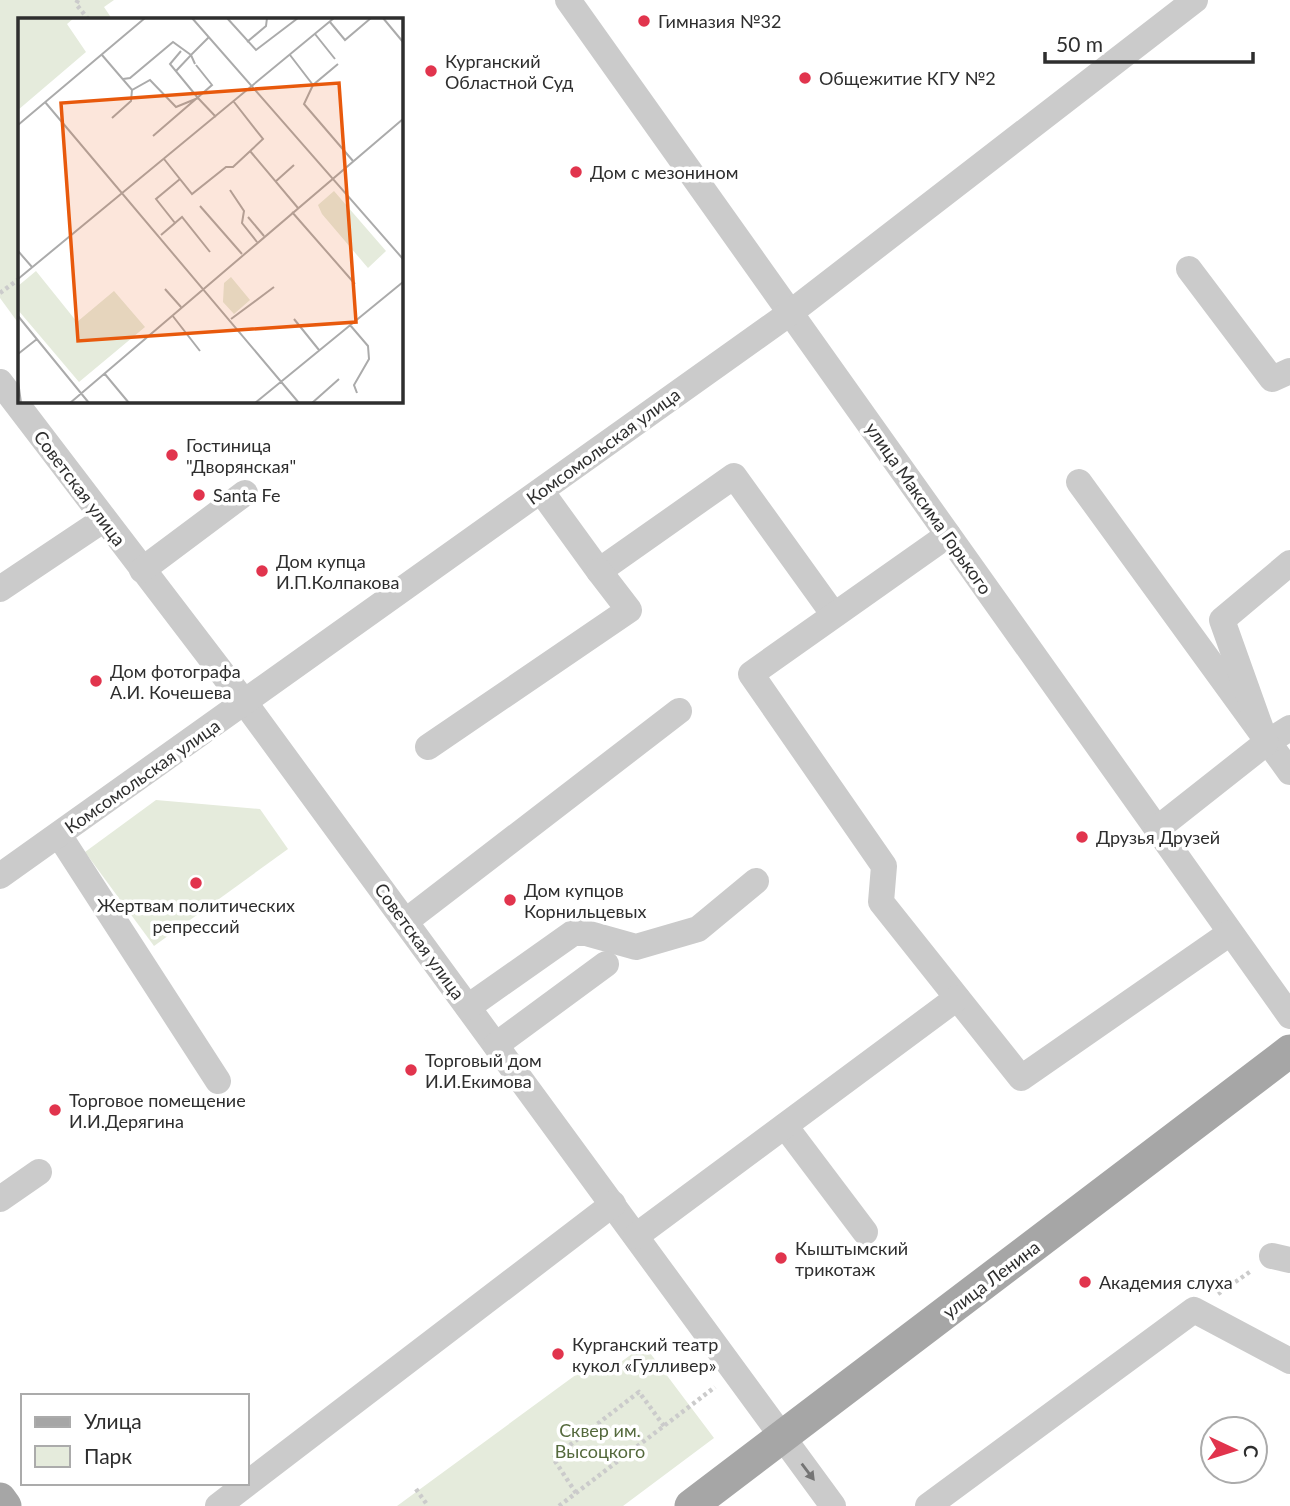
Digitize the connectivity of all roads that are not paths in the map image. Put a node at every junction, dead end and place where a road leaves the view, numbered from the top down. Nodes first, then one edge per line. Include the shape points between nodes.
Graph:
1 (568, 0) edge
2 (1195, 0) edge
3 (1189, 269) dead end
4 (790, 313) junction
5 (1290, 371) edge
6 (0, 382) edge
7 (1079, 482) dead end
8 (541, 491) junction
9 (245, 493) dead end
10 (103, 520) junction
11 (948, 535) junction
12 (1290, 563) edge
13 (142, 570) junction
14 (599, 570) junction
15 (0, 589) edge
16 (834, 615) junction
17 (245, 703) junction
18 (680, 711) dead end
19 (1290, 728) edge
20 (1266, 743) junction
21 (428, 747) dead end
22 (1290, 772) edge
23 (1157, 830) junction
24 (58, 835) junction
25 (0, 876) edge
26 (756, 881) dead end
27 (406, 921) junction
28 (1230, 933) junction
29 (606, 964) dead end
30 (957, 998) junction
31 (468, 1007) junction
32 (1290, 1016) edge
33 (496, 1045) junction
34 (1290, 1051) edge
35 (218, 1081) dead end
36 (785, 1126) junction
37 (39, 1172) dead end
38 (0, 1199) edge
39 (613, 1204) junction
40 (865, 1232) dead end
41 (636, 1236) junction
42 (1290, 1361) edge
43 (783, 1437) junction
44 (248, 1483) edge
45 (245, 1485) edge
46 (0, 1499) edge
47 (5, 1506) edge
48 (218, 1506) edge
49 (691, 1506) edge
50 (834, 1506) edge
51 (928, 1506) edge

1 - 4 street, улица Максима Горького
2 - 4 street, Комсомольская улица
3 - 5 street via 1272,379
4 - 8 street, Комсомольская улица
4 - 11 street, улица Максима Горького
6 - 10 street, Советская улица
7 - 20 street
8 - 14 street
8 - 17 street, Комсомольская улица
9 - 13 street
10 - 13 street, Советская улица
10 - 15 street
11 - 16 street
11 - 23 street, улица Максима Горького
12 - 20 street via 1222,620
13 - 17 street, Советская улица
14 - 16 street via 734,476
14 - 21 street via 629,610
16 - 30 street via 751,674 884,866 881,902
17 - 24 street, Комсомольская улица
17 - 27 street, Советская улица
18 - 27 street
19 - 20 street
20 - 22 street
20 - 23 street
23 - 28 street, улица Максима Горького
24 - 25 street, Комсомольская улица
24 - 35 street
26 - 31 street via 698,929 636,947 573,933
27 - 31 street, Советская улица
28 - 30 street via 1021,1078
28 - 32 street, улица Максима Горького
29 - 33 street
30 - 36 street
31 - 33 street, Советская улица
33 - 39 street, Советская улица
34 - 43 main road, улица Ленина
36 - 40 street
36 - 41 street
37 - 38 street
39 - 41 street, Советская улица
39 - 44 street
41 - 43 street, Советская улица
42 - 51 street via 1194,1310
43 - 49 main road, улица Ленина
43 -> 50 street, Советская улица
45 - 48 street
46 - 47 main road

